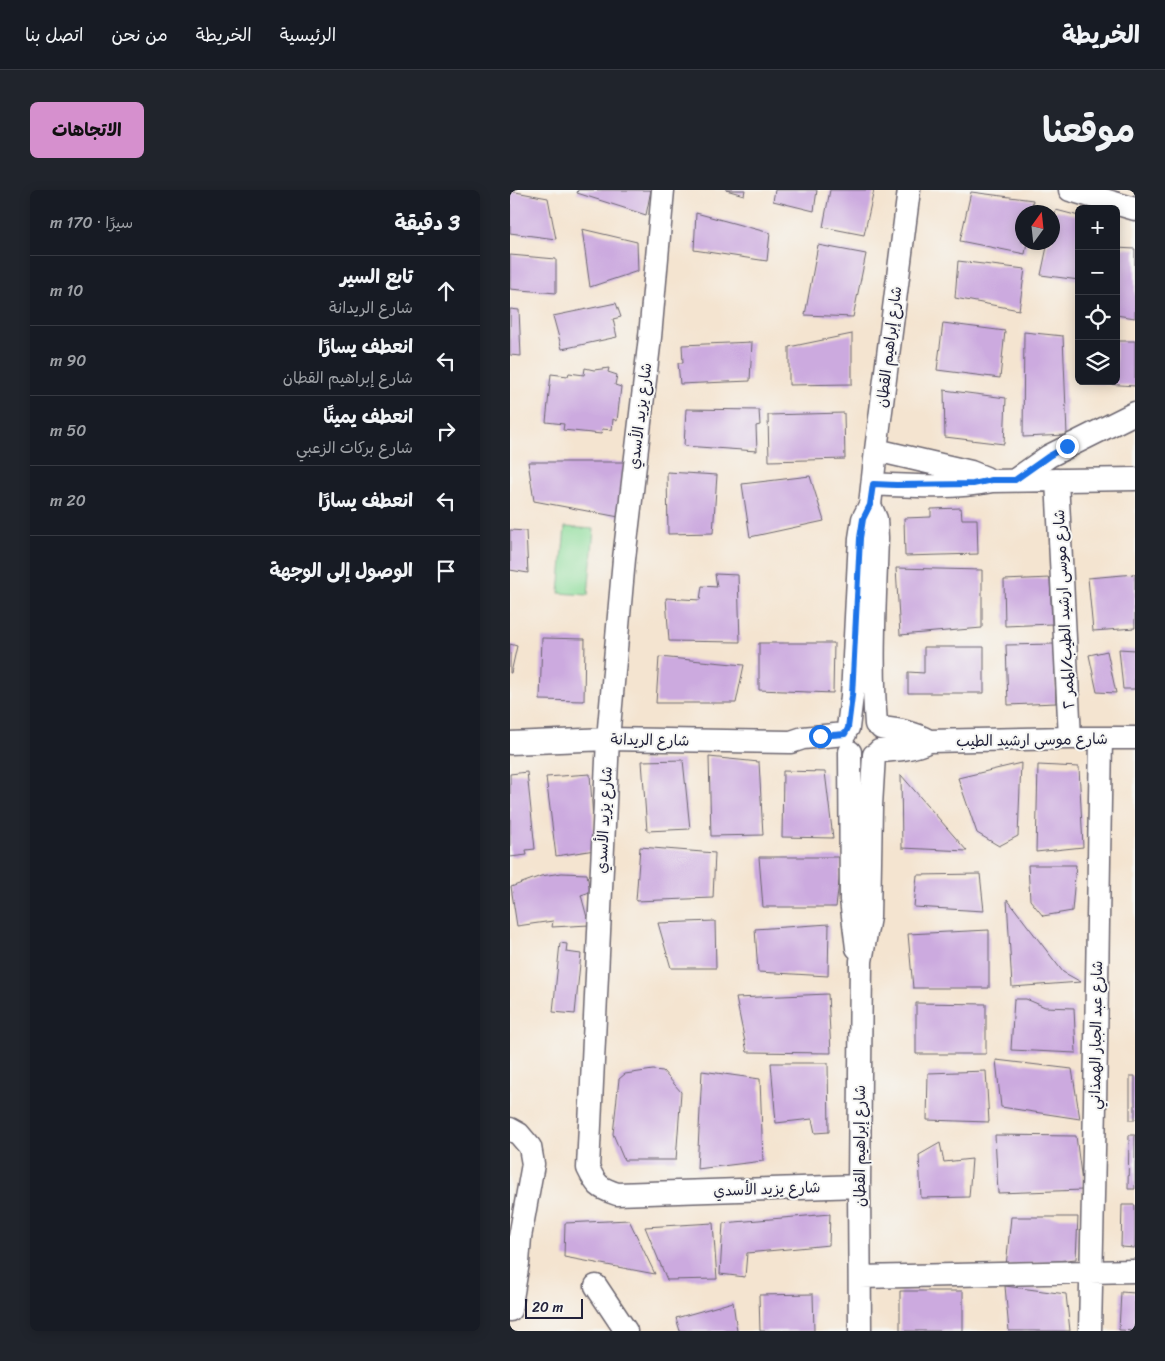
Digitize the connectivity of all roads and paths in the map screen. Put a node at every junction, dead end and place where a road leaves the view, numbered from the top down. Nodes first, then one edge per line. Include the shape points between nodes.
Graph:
1 (663, 190) edge
2 (909, 190) edge
3 (1079, 191) edge
4 (1135, 209) edge
5 (1135, 413) edge
6 (876, 450) junction
7 (1135, 479) edge
8 (992, 480) junction
9 (1015, 480) junction
10 (1057, 480) junction
11 (872, 494) junction
12 (878, 726) junction
13 (1070, 738) junction
14 (1101, 738) junction
15 (1135, 738) edge
16 (608, 739) junction
17 (848, 741) junction
18 (510, 742) edge
19 (929, 742) junction
20 (877, 753) junction
21 (861, 961) junction
22 (510, 1129) edge
23 (859, 1186) junction
24 (514, 1263) edge
25 (1135, 1271) edge
26 (1091, 1272) junction
27 (860, 1277) junction
28 (596, 1286) dead end
29 (510, 1310) edge
30 (626, 1331) edge
31 (860, 1331) edge
32 (1090, 1331) edge

1 - 16 street, شارع يزيد الأسدي
2 - 6 street, شارع إبراهيم القطان
3 - 4 street
5 - 9 street via 1049,456
6 - 8 street
6 - 11 street, شارع إبراهيم القطان
7 - 10 street
8 - 9 street
8 - 11 street via 973,484 919,485
9 - 10 street
10 - 13 street, شارع موسى ارشيد الطيب/الممر ٢
11 - 12 street, شارع إبراهيم القطان via 878,538 874,699
11 - 17 street, شارع إبراهيم القطان via 860,538
12 - 17 street via 858,720
12 - 19 street, شارع موسى ارشيد الطيب via 919,735
12 - 20 street via 883,740
13 - 14 street, شارع موسى ارشيد الطيب
13 - 19 street, شارع موسى ارشيد الطيب
14 - 15 street, شارع موسى ارشيد الطيب
14 - 26 street, شارع عبد الجبار الهمذاني
16 - 17 street, شارع الريدانة via 791,742 804,738
16 - 18 street, شارع الريدانة
16 - 23 street, شارع يزيد الأسدي via 588,1155 588,1168 594,1181 603,1190 616,1194
17 - 20 street via 855,756 868,758
17 - 21 street, شارع إبراهيم القطان via 851,900
19 - 20 street, شارع موسى ارشيد الطيب
20 - 21 street, شارع إبراهيم القطان via 870,806 869,917
21 - 23 street, شارع إبراهيم القطان
22 - 24 street via 530,1147 533,1164
23 - 27 street, شارع إبراهيم القطان
24 - 29 street
25 - 26 street
26 - 27 street
26 - 32 street, شارع عبد الجبار الهمذاني
27 - 31 street, شارع إبراهيم القطان
28 - 30 street

